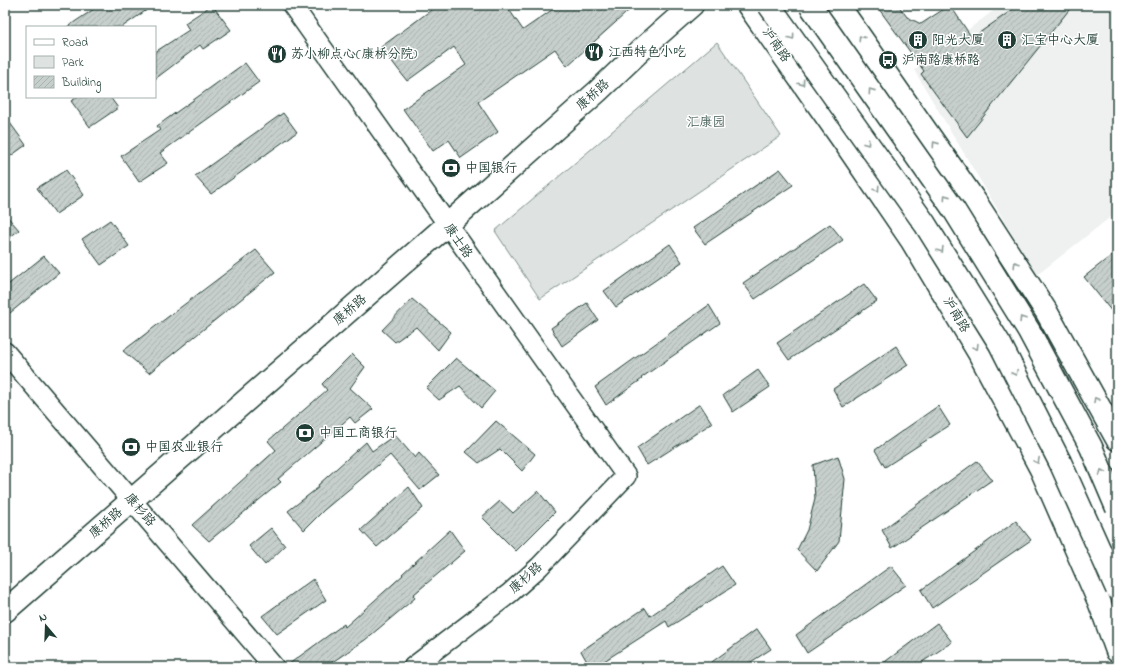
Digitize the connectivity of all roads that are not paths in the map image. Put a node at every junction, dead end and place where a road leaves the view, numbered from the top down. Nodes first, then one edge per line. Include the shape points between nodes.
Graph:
1 (292, 5) edge
2 (692, 5) edge
3 (748, 5) edge
4 (769, 5) edge
5 (810, 5) edge
6 (838, 5) edge
7 (447, 225) junction
8 (5, 352) edge
9 (1117, 439) edge
10 (626, 476) joint
11 (132, 500) junction
12 (1117, 508) edge
13 (1117, 589) edge
14 (5, 611) edge
15 (1117, 651) edge
16 (274, 667) edge
17 (413, 667) edge

1 - 7 street, 康士路
2 - 7 main road, 康桥路
3 -> 15 main road, 沪南路 via 912,241 979,353 1041,469 1100,604
4 -> 13 main road, bridge via 925,224 1000,344 1060,462
12 -> 5 main road, bridge via 1091,448 1029,330 954,210
9 -> 6 main road via 1046,311 975,201
7 - 10 street, 康士路
7 - 11 main road, 康桥路
8 - 11 street, 康杉路
10 - 17 street, 康杉路 via 539,567 510,593
11 - 14 main road, 康桥路
11 - 16 street, 康杉路

